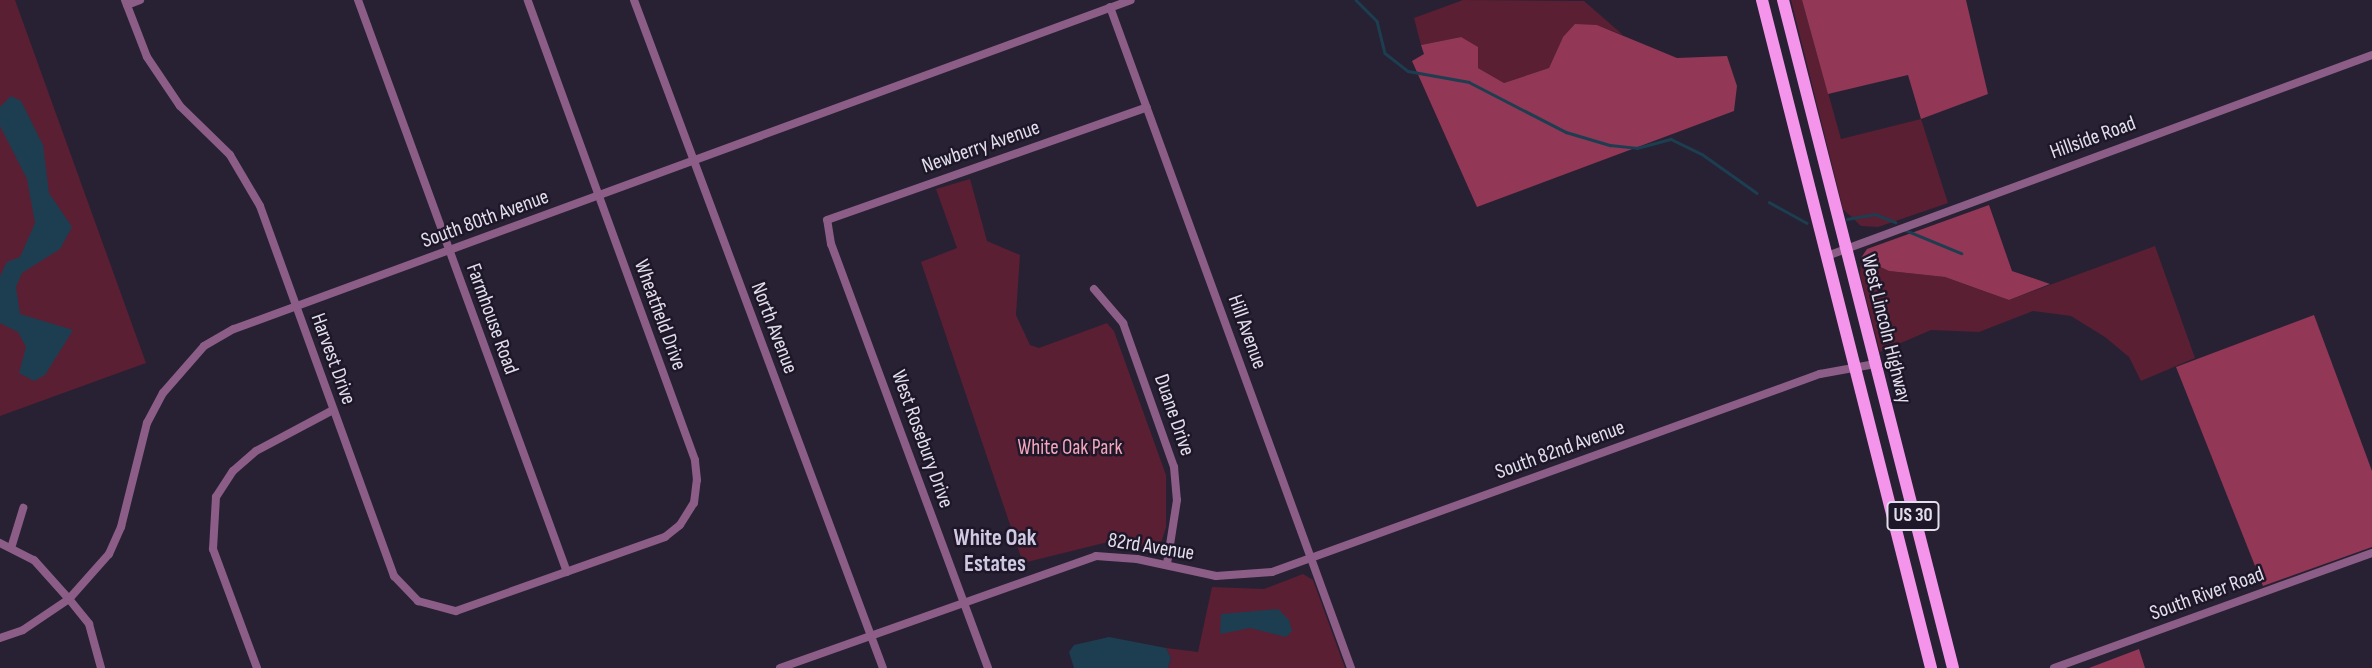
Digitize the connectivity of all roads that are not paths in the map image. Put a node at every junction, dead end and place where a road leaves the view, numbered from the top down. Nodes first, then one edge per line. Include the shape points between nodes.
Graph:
1 (140, 0) edge
2 (358, 0) edge
3 (528, 0) edge
4 (634, 0) edge
5 (1131, 0) edge
6 (1762, 0) edge
7 (1783, 0) edge
8 (126, 2) edge
9 (1110, 7) junction
10 (2372, 55) edge
11 (1147, 107) junction
12 (692, 162) junction
13 (598, 196) junction
14 (827, 220) joint
15 (1844, 247) junction
16 (448, 250) junction
17 (1827, 256) junction
18 (1094, 289) dead end
19 (296, 306) junction
20 (1875, 364) junction
21 (1858, 370) junction
22 (333, 410) junction
23 (23, 508) dead end
24 (0, 543) edge
25 (12, 545) junction
26 (2372, 553) edge
27 (1311, 560) junction
28 (1167, 564) junction
29 (567, 572) junction
30 (69, 599) junction
31 (964, 601) junction
32 (871, 634) junction
33 (0, 638) edge
34 (101, 668) edge
35 (257, 668) edge
36 (780, 668) edge
37 (883, 668) edge
38 (988, 668) edge
39 (1351, 668) edge
40 (1931, 668) edge
41 (1953, 668) edge
42 (2054, 668) edge

1 - 8 street
2 - 16 street, Farmhouse Road
3 - 13 street, Wheatfield Drive
4 - 12 street, North Avenue
5 - 9 street, South 80th Avenue
6 - 17 main road, West Lincoln Highway / US 30
7 - 15 main road, West Lincoln Highway / US 30
8 - 19 street, Harvest Drive via 147,57 180,106 230,155 260,206
9 - 11 street, Hill Avenue
9 - 12 street, South 80th Avenue
10 - 15 street, Hillside Road
11 - 14 street, Newberry Avenue
11 - 27 street, Hill Avenue
12 - 13 street, South 80th Avenue
12 - 32 street, North Avenue
13 - 16 street, South 80th Avenue
13 - 29 street, Wheatfield Drive via 695,460 697,480 694,503 680,525 665,537
14 - 31 street, West Rosebury Drive via 831,244
15 - 17 street, Hillside Road
15 - 20 main road, West Lincoln Highway / US 30
16 - 19 street, South 80th Avenue
16 - 29 street, Farmhouse Road
17 - 21 main road, West Lincoln Highway / US 30
18 - 28 street, Duane Drive via 1123,323 1174,467 1177,500
19 - 22 street, Harvest Drive
19 - 30 street, South 80th Avenue via 234,329 204,346 163,393 147,423 124,517 109,554
20 - 21 street, South 82nd Avenue
20 - 41 main road, West Lincoln Highway / US 30
21 - 27 street, South 82nd Avenue via 1843,368 1820,374
21 - 40 main road, West Lincoln Highway / US 30
22 - 29 street, Harvest Drive via 390,566 411,597 431,607 462,610
22 - 35 street via 256,451 233,471 216,498 213,550
23 - 25 street
24 - 25 street
25 - 30 street via 34,560
26 - 42 street, South River Road
27 - 28 street, 82rd Avenue via 1245,576 1216,576
27 - 39 street, Hill Avenue
28 - 31 street, 82rd Avenue via 1096,556
30 - 33 street, South 80th Avenue
30 - 34 street via 89,624
31 - 32 street, 82rd Avenue
31 - 38 street, West Rosebury Drive
32 - 36 street, 82rd Avenue
32 - 37 street, North Avenue

